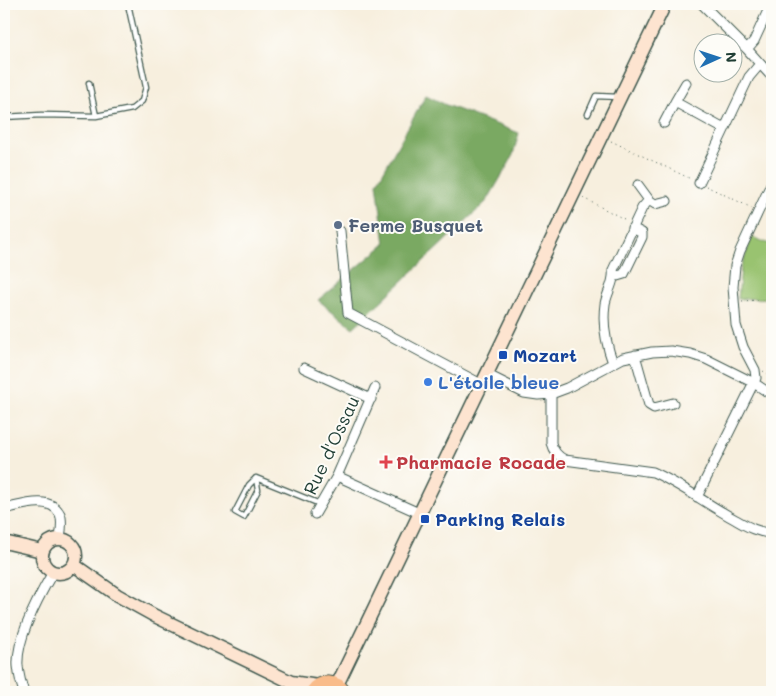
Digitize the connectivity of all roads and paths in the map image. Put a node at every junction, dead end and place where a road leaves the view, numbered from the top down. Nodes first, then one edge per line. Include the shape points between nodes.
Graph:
1 (128, 4) edge
2 (665, 4) edge
3 (702, 4) edge
4 (771, 4) edge
5 (747, 49) junction
6 (760, 64) junction
7 (772, 77) edge
8 (89, 83) dead end
9 (686, 83) dead end
10 (620, 97) junction
11 (675, 102) junction
12 (588, 114) dead end
13 (4, 116) edge
14 (96, 116) junction
15 (664, 123) dead end
16 (724, 129) junction
17 (601, 136) junction
18 (772, 182) edge
19 (699, 183) junction
20 (638, 185) dead end
21 (573, 193) junction
22 (648, 200) junction
23 (668, 200) dead end
24 (759, 211) junction
25 (633, 226) junction
26 (340, 231) dead end
27 (614, 277) junction
28 (772, 299) edge
29 (733, 301) junction
30 (635, 355) junction
31 (613, 363) junction
32 (304, 368) dead end
33 (484, 379) junction
34 (754, 382) junction
35 (375, 388) dead end
36 (552, 394) junction
37 (772, 394) edge
38 (370, 399) junction
39 (673, 403) dead end
40 (337, 476) junction
41 (256, 478) junction
42 (697, 497) junction
43 (321, 504) junction
44 (4, 509) edge
45 (419, 513) junction
46 (315, 514) dead end
47 (772, 533) edge
48 (60, 538) junction
49 (4, 542) edge
50 (42, 551) junction
51 (74, 565) junction
52 (54, 572) junction
53 (4, 634) edge
54 (19, 657) junction
55 (291, 682) junction
56 (340, 688) edge
57 (316, 689) edge
58 (24, 692) edge
59 (302, 692) edge

1 - 14 lane via 146,87 142,101 132,109
2 - 10 main road
3 - 5 street
4 - 5 street
5 - 6 street
6 - 7 street
6 - 16 street via 749,77
8 - 14 lane
9 - 11 street
10 - 12 lane via 596,96
10 - 17 main road
11 - 15 street
11 - 16 street
13 - 14 lane
16 - 19 street
17 - 19 path
17 - 21 main road
18 - 24 street
19 - 24 path
20 - 22 street
21 - 25 path
21 - 33 main road
22 - 23 street via 655,204
22 - 25 street
24 - 29 street via 735,266
25 - 27 street via 612,270
25 - 27 street via 642,233 642,237 624,274
26 - 33 street via 348,313
27 - 31 street via 604,324
28 - 29 path
29 - 34 street via 740,339 755,370
30 - 31 street
30 - 34 street via 671,351 690,354
30 - 39 street via 649,405 654,408
31 - 36 street
32 - 38 street
33 - 36 street via 524,393
33 - 45 main road
34 - 37 street
34 - 42 street
35 - 38 street, Rue d'Ossau
36 - 42 street via 551,443 558,456 565,460 653,472
38 - 40 street, Rue d'Ossau
40 - 43 street, Rue d'Ossau
40 - 45 street
41 - 41 lane via 235,512 244,517 258,490
41 - 43 lane
42 - 47 street via 753,529
43 - 46 street, Rue d'Ossau
44 - 48 street via 41,502 52,505 60,514
45 - 56 main road via 346,666
48 - 50 main road via 49,542
48 - 51 main road via 75,548
49 - 50 main road
50 - 52 main road via 43,562
51 - 52 main road via 65,572
51 - 55 main road via 155,616
52 - 54 street via 24,632
53 - 54 path via 8,645
54 - 58 street
55 - 57 main road
55 - 59 main road
56 - 57 main road via 329,683

